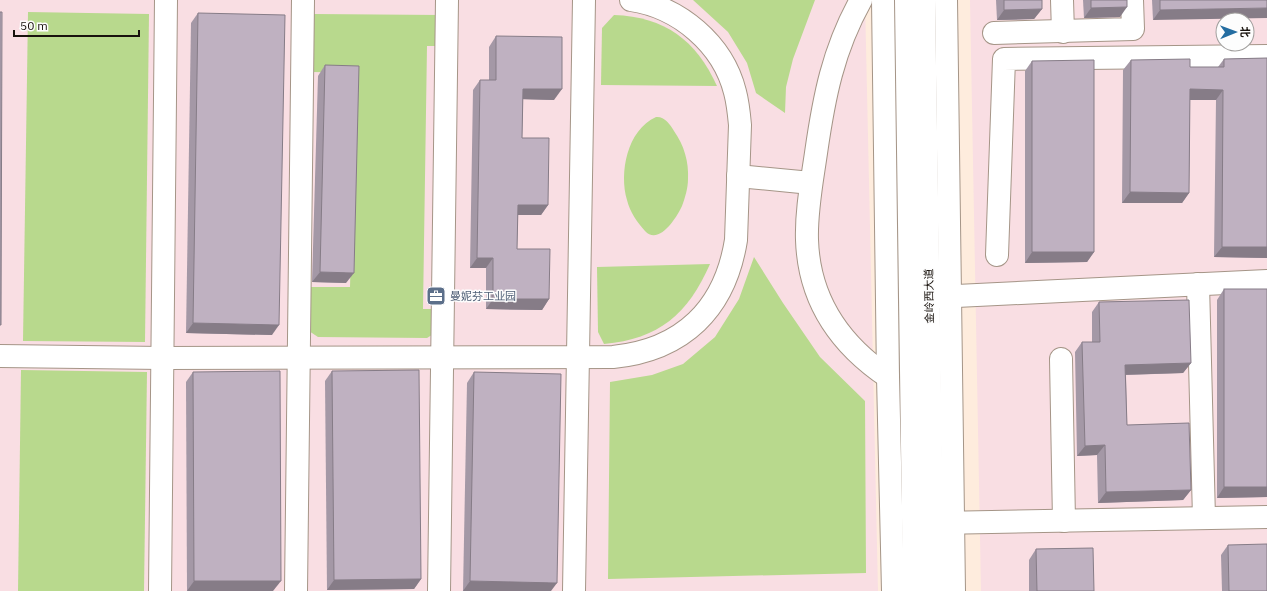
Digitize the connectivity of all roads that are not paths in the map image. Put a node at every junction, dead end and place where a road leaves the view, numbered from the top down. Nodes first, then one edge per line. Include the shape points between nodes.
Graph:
1 (166, 0) edge
2 (303, 0) edge
3 (448, 0) edge
4 (584, 0) edge
5 (631, 0) edge
6 (861, 0) edge
7 (883, 0) edge
8 (906, 0) edge
9 (924, 0) edge
10 (946, 0) edge
11 (1062, 0) edge
12 (1132, 0) edge
13 (1063, 32) junction
14 (994, 34) dead end
15 (1267, 56) edge
16 (738, 176) junction
17 (812, 183) junction
18 (997, 255) dead end
19 (1267, 281) edge
20 (1198, 284) junction
21 (950, 296) junction
22 (929, 297) junction
23 (0, 356) edge
24 (298, 357) junction
25 (442, 357) junction
26 (578, 357) junction
27 (163, 358) junction
28 (1061, 359) dead end
29 (888, 377) junction
30 (1267, 517) edge
31 (1204, 518) junction
32 (1064, 521) junction
33 (931, 523) junction
34 (953, 523) junction
35 (160, 591) edge
36 (296, 591) edge
37 (438, 591) edge
38 (574, 591) edge
39 (893, 591) edge
40 (914, 591) edge
41 (933, 591) edge
42 (954, 591) edge

1 - 27 street
2 - 24 street
3 - 25 street
4 - 26 street
5 - 16 street via 655,6 685,21 710,44 720,58 735,90 738,108
6 - 17 street via 842,39 829,79 820,120
7 - 29 street
8 - 40 street, 金岭西大道
9 - 22 street, 金岭西大道
10 - 21 street
11 - 13 street
12 - 13 street via 1132,29
13 - 14 street
15 - 18 street via 1004,59
16 - 17 street
16 - 26 street via 733,258 720,291 699,320 672,340 644,352 613,357
17 - 29 street via 807,239 811,274 816,291 833,325 845,340 858,354
19 - 20 street
20 - 21 street
20 - 31 street
21 - 22 street
21 - 34 street
22 - 33 street, 金岭西大道
23 - 27 street
24 - 25 street
24 - 27 street
24 - 36 street
25 - 26 street
25 - 37 street
26 - 38 street
27 - 35 street
28 - 32 street
29 - 39 street
30 - 31 street
31 - 32 street
32 - 34 street
33 - 34 street
33 - 41 street, 金岭西大道
34 - 42 street

